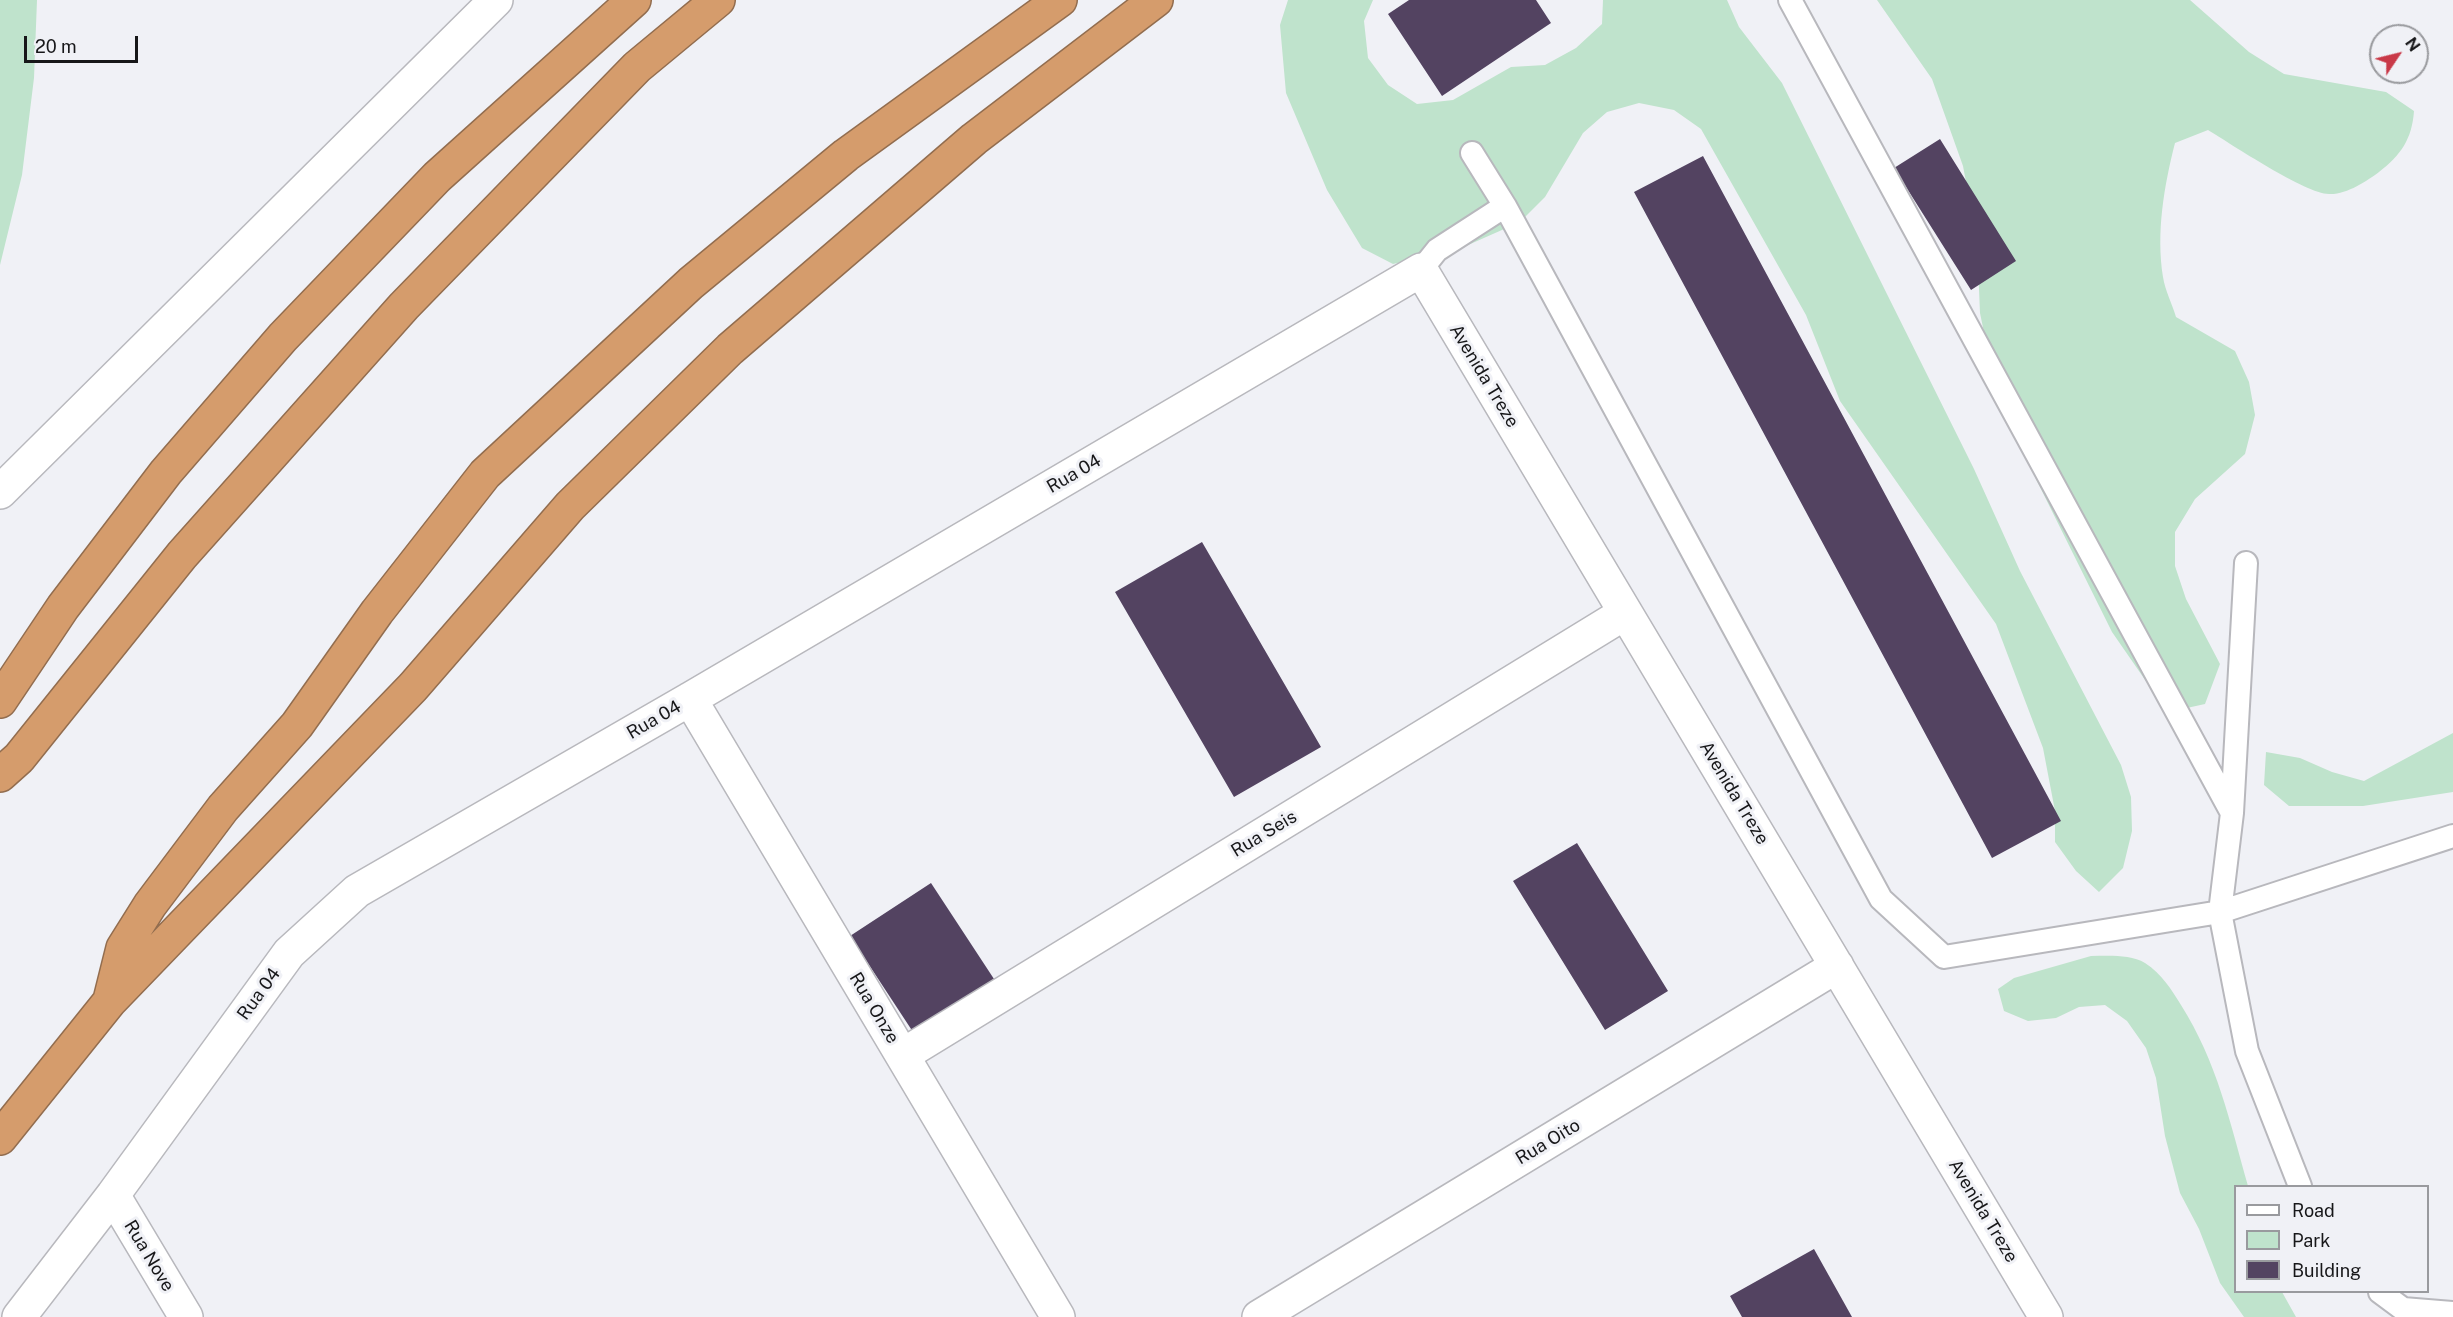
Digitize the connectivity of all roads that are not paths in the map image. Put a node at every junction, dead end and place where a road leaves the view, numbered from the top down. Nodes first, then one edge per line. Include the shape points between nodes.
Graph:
1 (496, 0) edge
2 (634, 0) edge
3 (718, 0) edge
4 (1060, 0) edge
5 (1156, 0) edge
6 (1790, 0) edge
7 (1472, 153) dead end
8 (1505, 206) junction
9 (1421, 270) junction
10 (0, 492) edge
11 (2246, 563) dead end
12 (1625, 613) junction
13 (690, 699) junction
14 (0, 700) edge
15 (0, 775) edge
16 (2232, 813) junction
17 (2453, 836) edge
18 (2220, 912) junction
19 (1837, 966) junction
20 (110, 1001) junction
21 (903, 1055) junction
22 (0, 1138) edge
23 (2300, 1185) edge
24 (113, 1195) junction
25 (2381, 1293) edge
26 (2453, 1313) edge
27 (2038, 1314) edge
28 (19, 1317) edge
29 (186, 1317) edge
30 (1058, 1317) edge
31 (1259, 1317) edge

1 - 10 street
2 - 14 highway via 437,177 283,337 166,472 63,607
3 - 15 highway via 637,67 404,306 183,555 19,758
4 - 20 highway via 836,162 691,283 485,474 377,612 297,725 223,808 150,905 123,948
5 - 20 highway via 974,139 730,349 570,506 413,687
6 - 16 lane
7 - 8 lane
8 - 9 lane via 1437,250
8 - 18 lane via 1881,899 1944,957
9 - 12 street, Avenida Treze
9 - 13 street, Rua 04
11 - 16 lane
12 - 19 street, Avenida Treze
12 - 21 street, Rua Seis
13 - 21 street, Rua Onze
13 - 24 street, Rua 04 via 357,891 289,954
16 - 18 lane
17 - 18 lane
18 - 23 lane via 2247,1051
19 - 27 street, Avenida Treze
19 - 31 street, Rua Oito
20 - 22 highway
21 - 30 street, Rua Onze
24 - 28 street, Rua 04
24 - 29 street, Rua Nove
25 - 26 lane via 2403,1309

